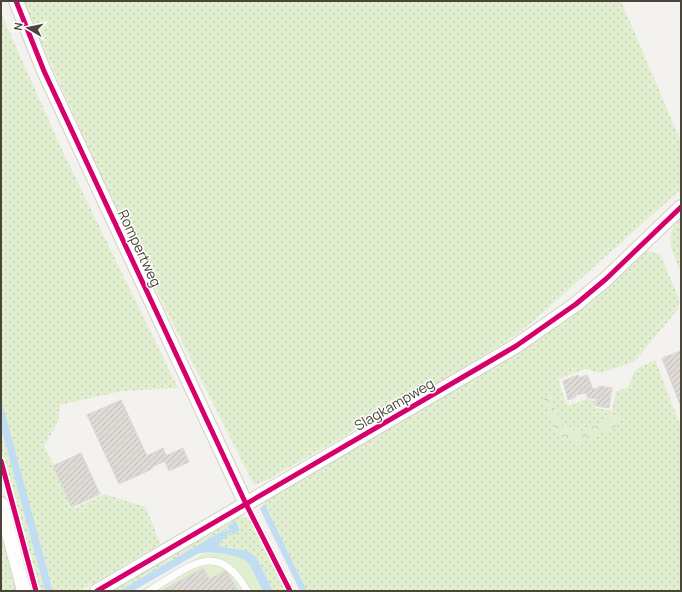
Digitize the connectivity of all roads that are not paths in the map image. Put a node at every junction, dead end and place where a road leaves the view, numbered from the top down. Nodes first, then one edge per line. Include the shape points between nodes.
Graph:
1 (16, 1) edge
2 (681, 207) edge
3 (1, 504) edge
4 (246, 504) junction
5 (24, 591) edge
6 (97, 591) edge
7 (149, 591) edge
8 (247, 591) edge

1 - 4 street, Rompertweg via 44,71
2 - 4 street, Slagkampweg via 606,279 547,326
3 - 5 street
4 - 6 street, Slagkampweg
7 - 8 lane via 198,562 211,560 227,565 239,576

